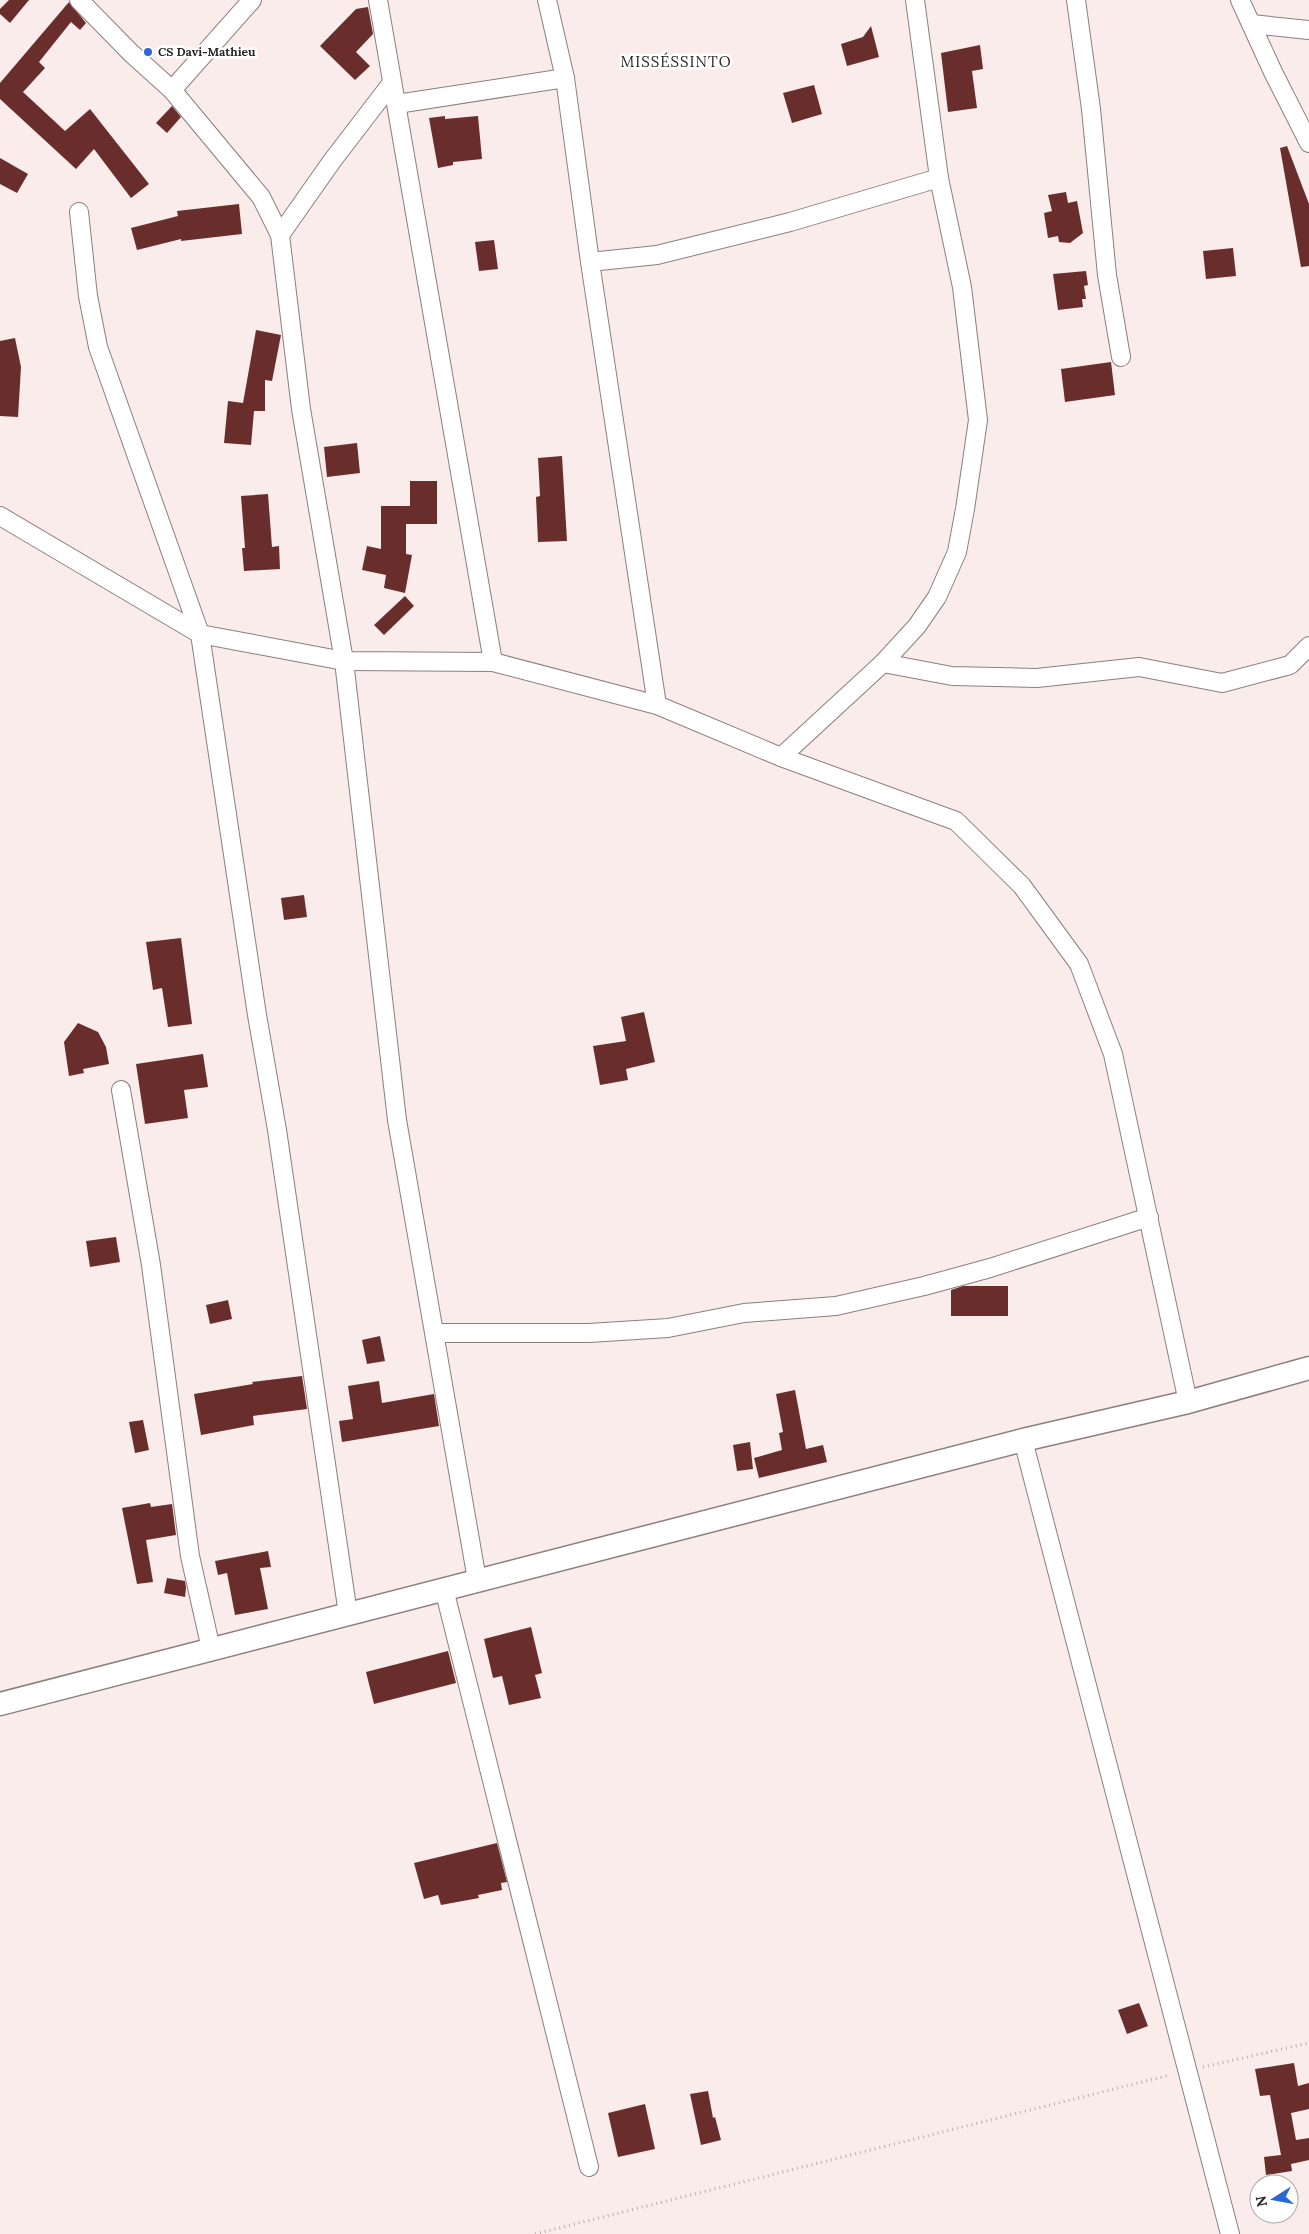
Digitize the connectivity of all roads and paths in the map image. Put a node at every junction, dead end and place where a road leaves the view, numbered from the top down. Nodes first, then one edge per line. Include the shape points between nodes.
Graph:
1 (79, 0) edge
2 (252, 0) edge
3 (378, 0) edge
4 (548, 0) edge
5 (915, 0) edge
6 (1076, 0) edge
7 (1240, 0) edge
8 (1251, 24) junction
9 (1309, 30) edge
10 (564, 78) junction
11 (391, 84) junction
12 (172, 90) junction
13 (397, 104) junction
14 (1309, 143) edge
15 (939, 178) junction
16 (79, 212) dead end
17 (280, 236) junction
18 (590, 262) junction
19 (1121, 357) dead end
20 (0, 516) edge
21 (200, 634) junction
22 (1309, 646) edge
23 (344, 662) junction
24 (493, 662) junction
25 (883, 663) junction
26 (657, 705) junction
27 (781, 758) junction
28 (121, 1090) dead end
29 (1148, 1217) junction
30 (435, 1333) junction
31 (1309, 1368) edge
32 (1188, 1402) junction
33 (1023, 1440) junction
34 (477, 1580) junction
35 (444, 1589) junction
36 (348, 1614) junction
37 (211, 1649) junction
38 (0, 1704) edge
39 (1309, 2043) edge
40 (1187, 2070) junction
41 (589, 2167) dead end
42 (536, 2234) edge
43 (1230, 2234) edge

1 - 12 street
2 - 12 street
3 - 11 street
4 - 10 street
5 - 15 street
6 - 19 street via 1091,108 1107,275
7 - 8 street
8 - 9 street
8 - 14 street
10 - 13 street
10 - 18 street
11 - 13 street
11 - 17 street
12 - 17 street via 260,196
13 - 24 street
15 - 18 street via 790,222 657,255
15 - 25 street via 962,287 978,420 957,552 937,597 917,626
16 - 21 street via 88,296 98,347
17 - 23 street via 301,410
18 - 26 street
20 - 21 street
21 - 23 street
21 - 36 street
22 - 25 street via 1290,665 1222,683 1139,667 1038,678 952,676
23 - 24 street
23 - 30 street via 397,1120
24 - 26 street
25 - 27 street
26 - 27 street
27 - 29 street via 956,821 1022,886 1079,964 1113,1054
28 - 37 street via 151,1265 190,1556
29 - 30 street via 990,1268 836,1306 744,1313 668,1328
29 - 32 street
30 - 34 street
31 - 32 street
32 - 33 street
33 - 34 street
33 - 40 street
34 - 35 street
35 - 36 street
35 - 41 street
36 - 37 street
37 - 38 street
39 - 40 path
40 - 42 path
40 - 43 street

